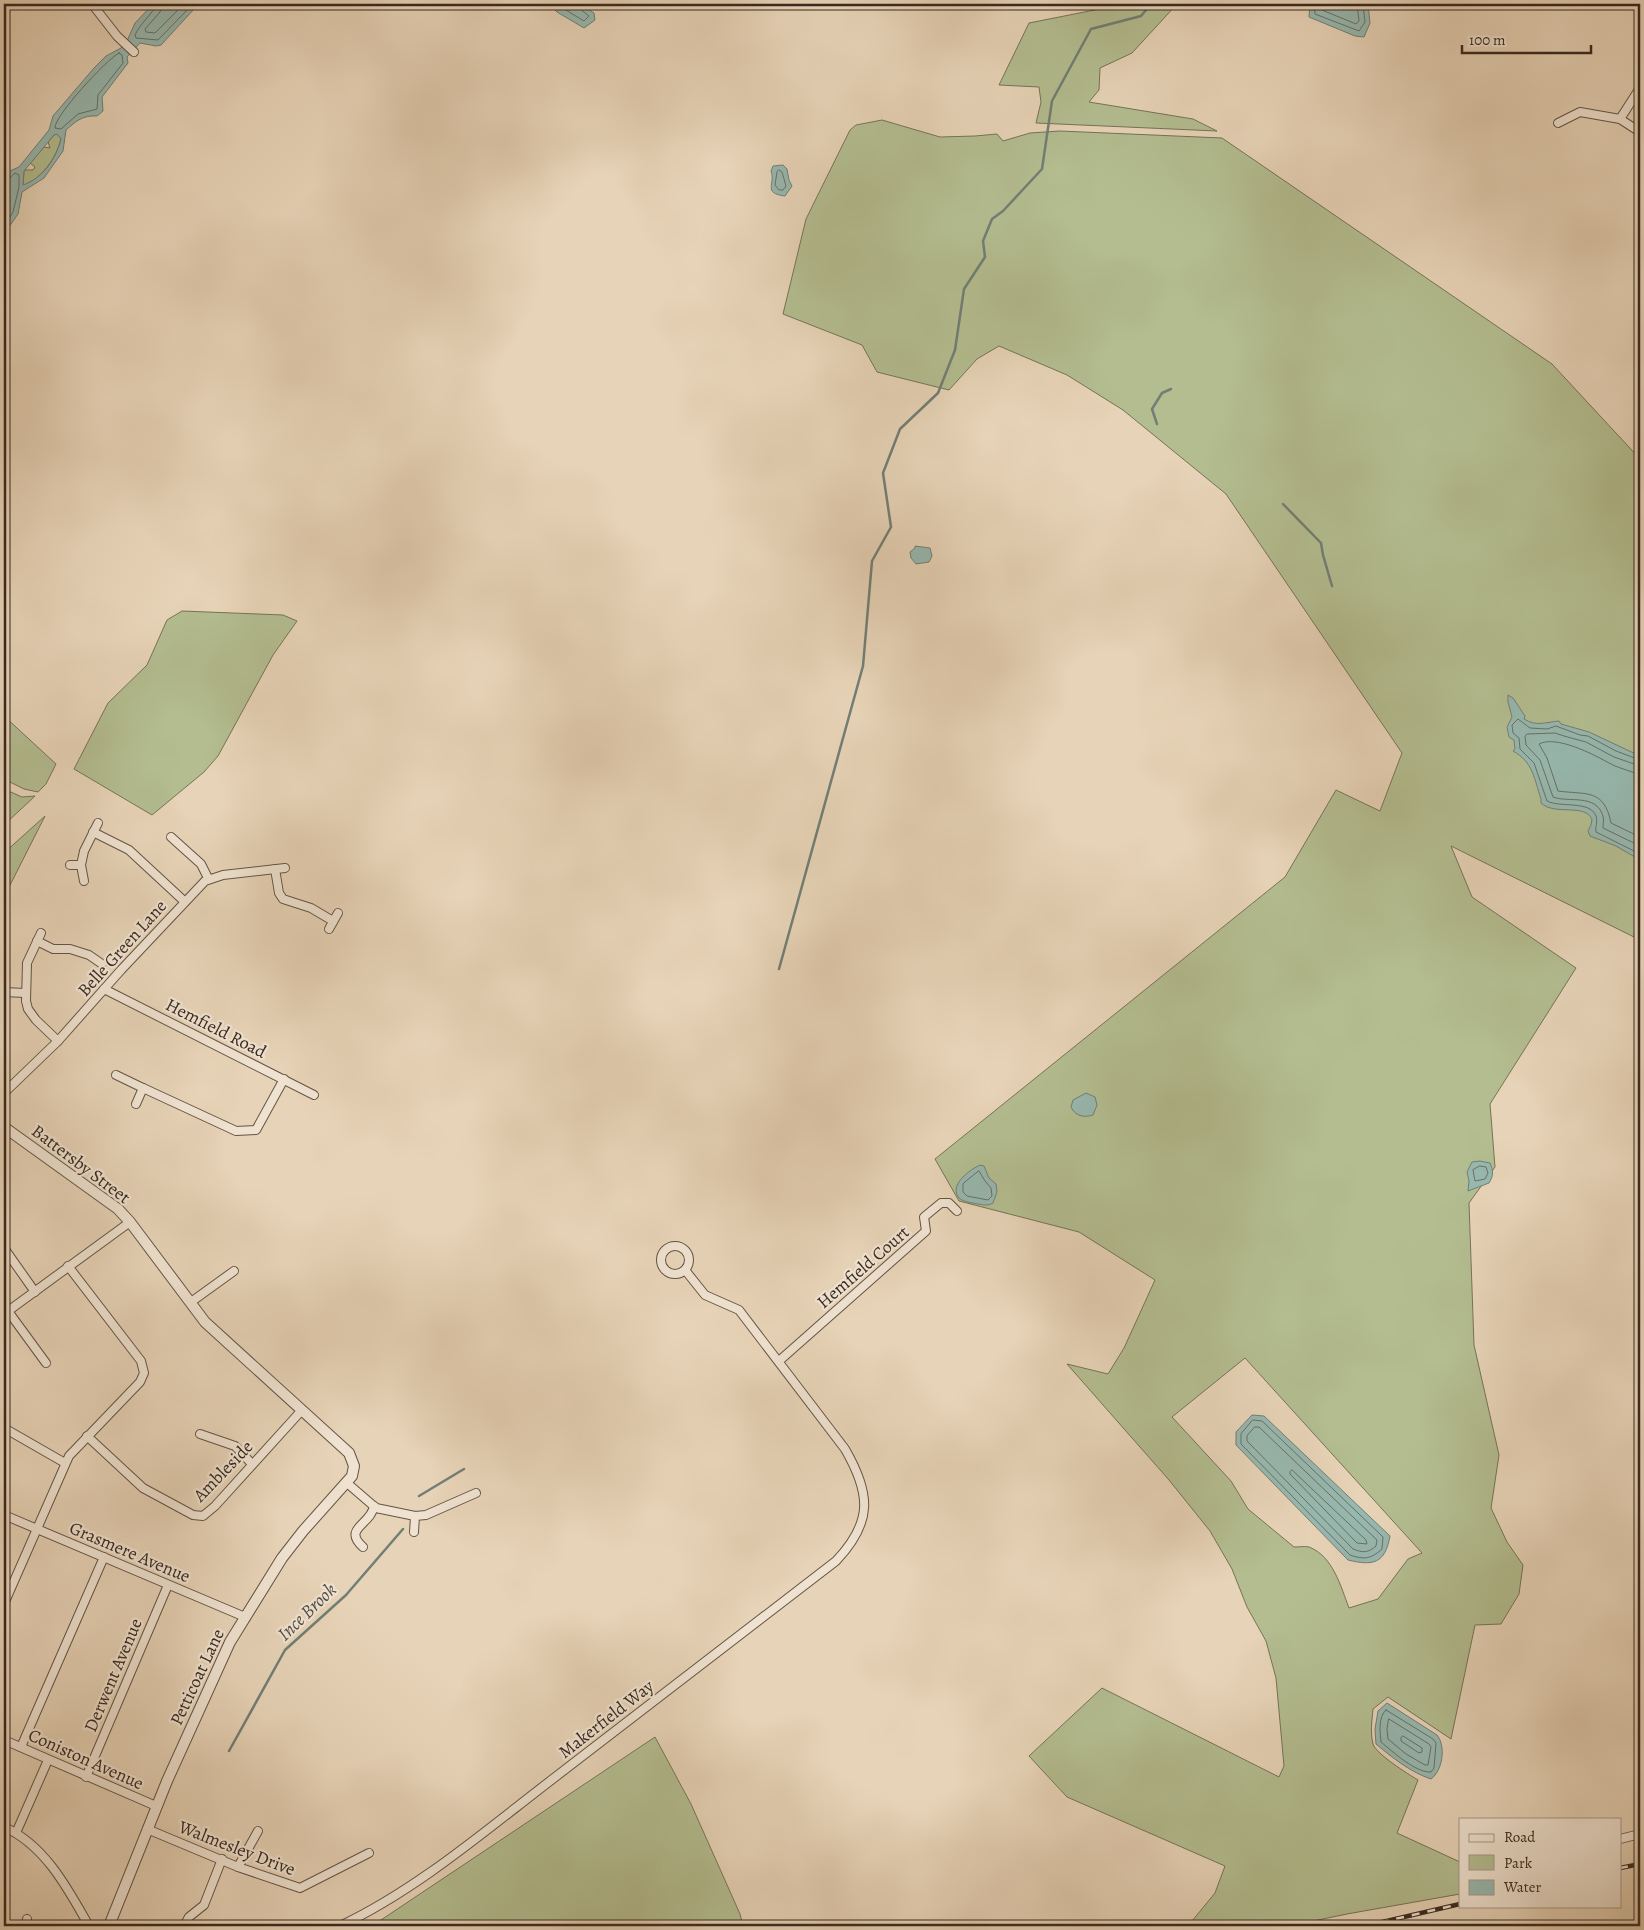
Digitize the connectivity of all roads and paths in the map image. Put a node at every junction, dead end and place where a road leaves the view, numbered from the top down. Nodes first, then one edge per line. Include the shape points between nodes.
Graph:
1 (92, 4) edge
2 (134, 52) dead end
3 (1640, 88) edge
4 (1620, 119) junction
5 (1558, 123) dead end
6 (1640, 132) edge
7 (98, 823) dead end
8 (93, 832) junction
9 (172, 837) dead end
10 (70, 865) dead end
11 (81, 865) junction
12 (285, 868) dead end
13 (275, 869) junction
14 (208, 878) junction
15 (84, 881) dead end
16 (184, 901) junction
17 (338, 913) dead end
18 (333, 921) junction
19 (329, 929) dead end
20 (41, 933) dead end
21 (37, 941) junction
22 (102, 964) dead end
23 (104, 989) junction
24 (4, 992) edge
25 (25, 993) junction
26 (58, 1041) junction
27 (116, 1075) dead end
28 (284, 1079) junction
29 (144, 1088) junction
30 (4, 1092) edge
31 (314, 1096) dead end
32 (136, 1104) dead end
33 (4, 1127) edge
34 (957, 1211) dead end
35 (130, 1222) junction
36 (4, 1248) edge
37 (68, 1266) junction
38 (234, 1270) dead end
39 (685, 1270) dead end
40 (35, 1292) junction
41 (191, 1302) junction
42 (6, 1312) edge
43 (779, 1361) junction
44 (46, 1363) dead end
45 (302, 1410) junction
46 (4, 1428) edge
47 (200, 1434) dead end
48 (87, 1436) junction
49 (65, 1463) junction
50 (252, 1464) junction
51 (354, 1466) joint
52 (347, 1483) junction
53 (476, 1493) dead end
54 (374, 1506) junction
55 (4, 1515) edge
56 (415, 1516) junction
57 (37, 1528) junction
58 (414, 1532) dead end
59 (363, 1547) dead end
60 (104, 1557) junction
61 (168, 1585) junction
62 (4, 1604) edge
63 (245, 1617) junction
64 (4, 1740) edge
65 (21, 1747) junction
66 (48, 1760) junction
67 (86, 1777) junction
68 (156, 1806) junction
69 (4, 1827) edge
70 (147, 1829) junction
71 (258, 1831) dead end
72 (16, 1833) junction
73 (1640, 1834) edge
74 (1622, 1838) edge
75 (370, 1853) dead end
76 (222, 1859) junction
77 (238, 1866) junction
78 (89, 1926) edge
79 (109, 1926) edge
80 (184, 1926) edge
81 (340, 1926) edge

1 - 2 street
3 - 4 street
4 - 5 street via 1580,112
4 - 6 street
7 - 8 street
8 - 11 street
8 - 16 street via 129,850
9 - 14 street via 201,864
10 - 11 street
11 - 15 street
12 - 13 street
13 - 14 street
13 - 18 street via 283,899 311,908
14 - 16 street, Belle Green Lane
16 - 23 street, Belle Green Lane
17 - 18 street
18 - 19 street
20 - 21 street
21 - 22 street via 53,949 88,954
21 - 25 street via 26,963
23 - 26 street, Belle Green Lane
23 - 28 street, Hemfield Road
24 - 25 street
25 - 26 street via 32,1015
26 - 30 street, Belle Green Lane
27 - 29 street
28 - 29 street via 256,1130 236,1131
28 - 31 street, Hemfield Road
29 - 32 street
33 - 35 street, Battersby Street via 118,1209
34 - 43 street, Hemfield Court via 948,1203 941,1203 924,1216 926,1231
35 - 37 street
35 - 41 street, Battersby Street
36 - 40 street
37 - 40 street
37 - 48 street via 144,1369 140,1382
38 - 41 street
39 - 43 street, Makerfield Way via 705,1295 739,1310
40 - 42 street
41 - 45 street, Battersby Street via 205,1322
42 - 44 street
43 - 81 street, Makerfield Way via 857,1469 864,1490 864,1510 860,1530 848,1548 836,1561 426,1875
45 - 50 street, Ambleside
45 - 51 street, Battersby Street via 349,1454
46 - 49 street
47 - 50 street via 235,1446
48 - 49 street
48 - 50 street, Ambleside via 143,1488 193,1515 203,1516 215,1506
49 - 57 street
51 - 52 street, Petticoat Lane
52 - 54 street
52 - 63 street, Petticoat Lane via 282,1558
53 - 56 street via 426,1515
54 - 56 street
54 - 59 street via 373,1513 356,1529 356,1541
55 - 57 street, Grasmere Avenue
56 - 58 street
57 - 60 street, Grasmere Avenue
57 - 62 street
60 - 61 street, Grasmere Avenue
60 - 65 street
61 - 63 street, Grasmere Avenue
61 - 67 street, Derwent Avenue
63 - 68 street, Petticoat Lane via 218,1666
64 - 65 street, Coniston Avenue
65 - 66 street, Coniston Avenue
66 - 67 street, Coniston Avenue
66 - 72 street
67 - 68 street, Coniston Avenue
68 - 70 street, Petticoat Lane
69 - 72 street
70 - 76 street, Walmesley Drive
70 - 79 street, Petticoat Lane
71 - 77 street
72 - 78 street via 61,1878
73 - 74 street
75 - 77 street, Walmesley Drive via 300,1888
76 - 77 street, Walmesley Drive
76 - 80 street via 204,1905

